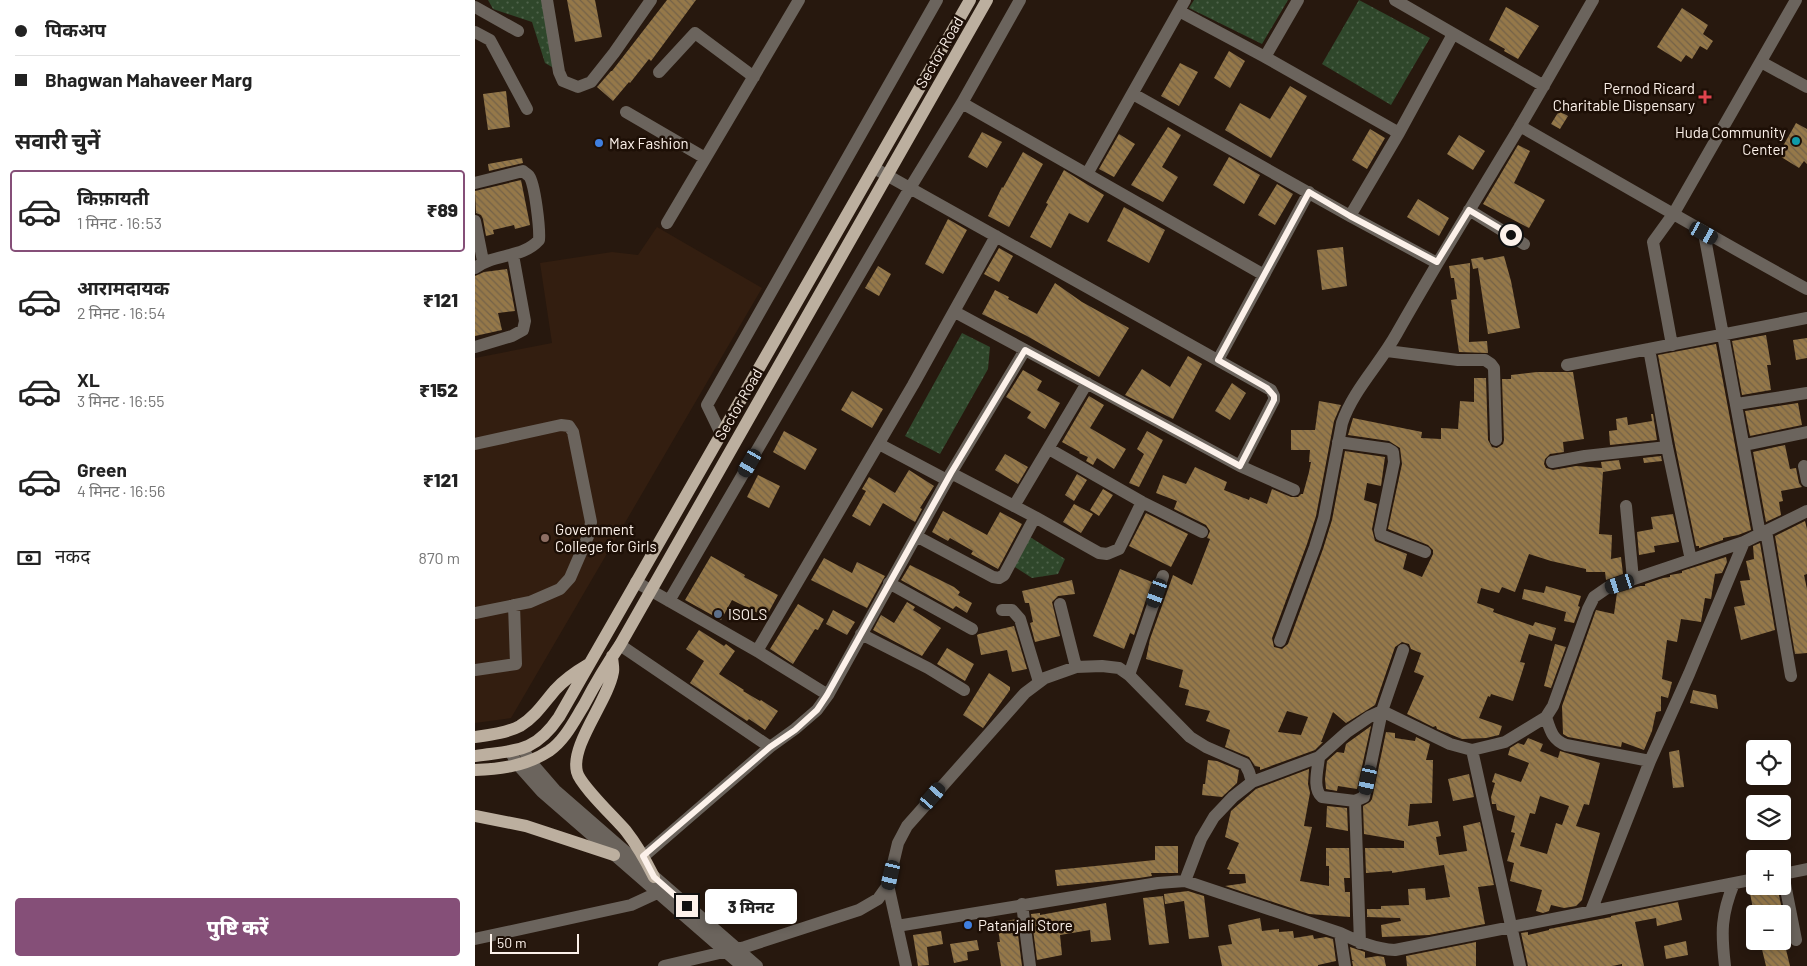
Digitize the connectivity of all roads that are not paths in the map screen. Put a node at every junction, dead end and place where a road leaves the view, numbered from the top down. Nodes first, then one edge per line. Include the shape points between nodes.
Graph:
1 (547, 0) edge
2 (799, 0) edge
3 (937, 0) edge
4 (970, 0) edge
5 (987, 0) edge
6 (1020, 0) edge
7 (1298, 0) edge
8 (1395, 0) edge
9 (1591, 1) edge
10 (1794, 1) edge
11 (647, 3) edge
12 (1182, 6) edge
13 (475, 7) edge
14 (518, 31) dead end
15 (475, 32) edge
16 (1453, 34) junction
17 (1265, 57) junction
18 (1761, 62) junction
19 (659, 72) dead end
20 (753, 77) junction
21 (1544, 86) junction
22 (1807, 87) edge
23 (1133, 94) junction
24 (962, 103) junction
25 (527, 109) dead end
26 (626, 112) dead end
27 (1520, 126) junction
28 (1399, 133) junction
29 (705, 158) junction
30 (874, 168) junction
31 (1087, 174) junction
32 (887, 175) junction
33 (475, 183) edge
34 (910, 188) junction
35 (1309, 192) junction
36 (1469, 210) junction
37 (1674, 214) junction
38 (1350, 216) junction
39 (475, 221) edge
40 (667, 223) dead end
41 (1704, 233) junction
42 (997, 236) junction
43 (1524, 244) dead end
44 (513, 255) junction
45 (1437, 262) junction
46 (479, 264) edge
47 (1264, 275) junction
48 (1807, 289) edge
49 (955, 312) junction
50 (1807, 318) edge
51 (1724, 334) junction
52 (1672, 345) junction
53 (475, 348) edge
54 (1649, 349) junction
55 (1025, 350) junction
56 (1387, 351) junction
57 (1218, 360) junction
58 (1567, 365) dead end
59 (1087, 382) junction
60 (1807, 393) edge
61 (1737, 404) junction
62 (1807, 432) edge
63 (721, 434) junction
64 (1496, 440) dead end
65 (1338, 442) junction
66 (475, 444) edge
67 (879, 444) junction
68 (1745, 446) junction
69 (1667, 447) junction
70 (1049, 449) junction
71 (1552, 462) dead end
72 (1240, 466) junction
73 (1804, 466) dead end
74 (949, 477) junction
75 (1807, 481) edge
76 (1294, 490) dead end
77 (1142, 502) junction
78 (1014, 506) junction
79 (1626, 506) dead end
80 (1807, 511) edge
81 (1035, 517) junction
82 (1201, 532) dead end
83 (1763, 532) junction
84 (916, 536) junction
85 (1744, 542) junction
86 (1425, 552) dead end
87 (1691, 560) junction
88 (1163, 576) dead end
89 (1633, 579) junction
90 (636, 582) junction
91 (889, 583) junction
92 (650, 591) junction
93 (669, 601) junction
94 (1060, 604) dead end
95 (514, 605) junction
96 (1002, 610) dead end
97 (475, 613) edge
98 (972, 629) dead end
99 (861, 634) junction
100 (1280, 641) dead end
101 (620, 645) junction
102 (1403, 650) dead end
103 (757, 651) junction
104 (612, 656) junction
105 (590, 663) junction
106 (1076, 667) junction
107 (475, 670) edge
108 (1129, 675) junction
109 (1791, 676) dead end
110 (1039, 682) junction
111 (964, 690) dead end
112 (827, 695) junction
113 (1382, 711) junction
114 (1546, 717) junction
115 (475, 737) edge
116 (770, 747) junction
117 (517, 750) junction
118 (1472, 750) junction
119 (475, 756) edge
120 (1319, 757) junction
121 (1650, 761) junction
122 (524, 763) junction
123 (475, 770) edge
124 (1252, 782) junction
125 (1355, 801) junction
126 (475, 816) edge
127 (614, 855) junction
128 (643, 856) junction
129 (1807, 869) edge
130 (1791, 872) edge
131 (654, 877) junction
132 (1185, 881) junction
133 (1746, 881) edge
134 (1734, 883) junction
135 (888, 885) junction
136 (657, 893) junction
137 (1787, 895) edge
138 (1022, 904) junction
139 (1591, 911) junction
140 (897, 926) junction
141 (1512, 927) junction
142 (1341, 933) junction
143 (475, 939) edge
144 (1796, 940) dead end
145 (1360, 943) junction
146 (731, 951) junction
147 (678, 965) edge
148 (664, 966) edge
149 (742, 966) edge
150 (757, 966) edge
151 (906, 966) edge
152 (1030, 966) edge
153 (1345, 966) edge
154 (1520, 966) edge
155 (1725, 966) edge

1 - 11 street via 559,72 563,81 578,87 587,85 598,74
2 - 20 street
3 - 63 street via 707,405
4 - 30 main road, Sector Road
5 - 32 main road, Sector Road
6 - 24 street
7 - 17 street
8 - 16 street
9 - 21 street
10 - 18 street
12 - 17 street
12 - 23 street
13 - 14 street
15 - 25 street via 490,40
16 - 21 street
16 - 28 street
17 - 28 street
18 - 22 street
18 - 37 street
19 - 20 street via 695,34
20 - 29 street
21 - 27 street
23 - 31 street
23 - 35 street
24 - 31 street
24 - 34 street
26 - 29 street
27 - 36 street
27 - 37 street
28 - 38 street
29 - 40 street
30 - 32 street
30 - 63 main road, Sector Road
31 - 47 street
32 - 34 street
32 - 92 main road, Sector Road
33 - 44 street via 523,171 529,175 539,240 532,248
34 - 42 street
34 - 93 street
35 - 38 street
35 - 47 street
36 - 43 street
36 - 45 street
37 - 41 street
37 - 52 street via 1653,242
38 - 45 street
39 - 46 street
41 - 48 street
41 - 51 street
42 - 49 street
42 - 57 street
44 - 46 street
44 - 53 street via 525,321 523,330
45 - 56 street
47 - 57 street
49 - 55 street
49 - 67 street
50 - 51 street
51 - 52 street
51 - 61 street
52 - 54 street
54 - 58 street
54 - 69 street
55 - 59 street
55 - 74 street
56 - 64 street via 1485,360 1491,364 1494,368
56 - 65 street via 1352,400
57 - 72 street via 1267,388 1274,396
59 - 70 street
59 - 72 street
60 - 61 street
61 - 68 street
62 - 68 street
63 - 90 main road, Sector Road
65 - 86 street via 1393,452 1381,535
65 - 100 street via 1324,518
66 - 95 street via 561,425 569,426 573,432 591,522 589,534 570,578 560,588
67 - 74 street
67 - 103 street
68 - 83 street
69 - 71 street
69 - 87 street
70 - 77 street
70 - 78 street
72 - 76 street
73 - 75 street
74 - 78 street
74 - 84 street
77 - 81 street via 1119,549 1107,554 1099,553
77 - 82 street
78 - 81 street
79 - 89 street
80 - 83 street
81 - 84 street via 1004,575 999,578
83 - 85 street
83 - 109 street
84 - 91 street
85 - 87 street
85 - 121 street
87 - 89 street
88 - 108 street
89 - 114 street via 1607,588 1594,598
90 - 92 street
90 - 105 main road, Sector Road
91 - 98 street
91 - 99 street
92 - 93 street
92 - 101 main road, Sector Road
93 - 103 street
94 - 106 street
95 - 97 street
95 - 107 street via 516,664
96 - 110 street via 1012,610 1020,619
99 - 111 street
99 - 112 street
101 - 104 main road, Sector Road
101 - 116 street
102 - 113 street
103 - 112 street
104 - 122 main road, Sector Road via 560,741
104 - 128 main road via 614,671 580,745 576,770
105 - 115 main road via 556,689 535,716 519,727
105 - 117 main road, Sector Road via 549,732 535,744
106 - 108 street via 1119,668
106 - 110 street
108 - 124 street via 1190,737 1245,764
110 - 135 street via 1025,692 907,826 898,843
112 - 116 street via 817,710
113 - 118 street via 1450,744
113 - 120 street via 1347,732
113 - 125 street via 1364,797
114 - 118 street via 1505,742
114 - 121 street via 1552,735 1565,745
116 - 128 street
117 - 119 main road, Sector Road
117 - 122 street
118 - 141 street
120 - 124 street
120 - 125 street via 1318,794
121 - 139 street
122 - 123 main road, Sector Road via 501,769
122 - 127 street via 542,792
122 - 131 street
124 - 132 street via 1214,817 1201,839
125 - 145 street
126 - 127 main road via 526,826
127 - 136 street
128 - 131 main road
129 - 130 street
131 - 146 street
132 - 138 street
132 - 142 street
133 - 134 street
134 - 139 street
134 - 155 street via 1723,918
135 - 140 street
135 - 146 street via 878,899 859,910
136 - 143 street via 631,905
136 - 146 street
137 - 144 street
138 - 140 street
138 - 152 street
139 - 141 street
140 - 151 street
141 - 145 street via 1395,950
141 - 154 street
142 - 145 street
142 - 153 street
146 - 147 street
146 - 149 street
146 - 150 street
147 - 148 street

